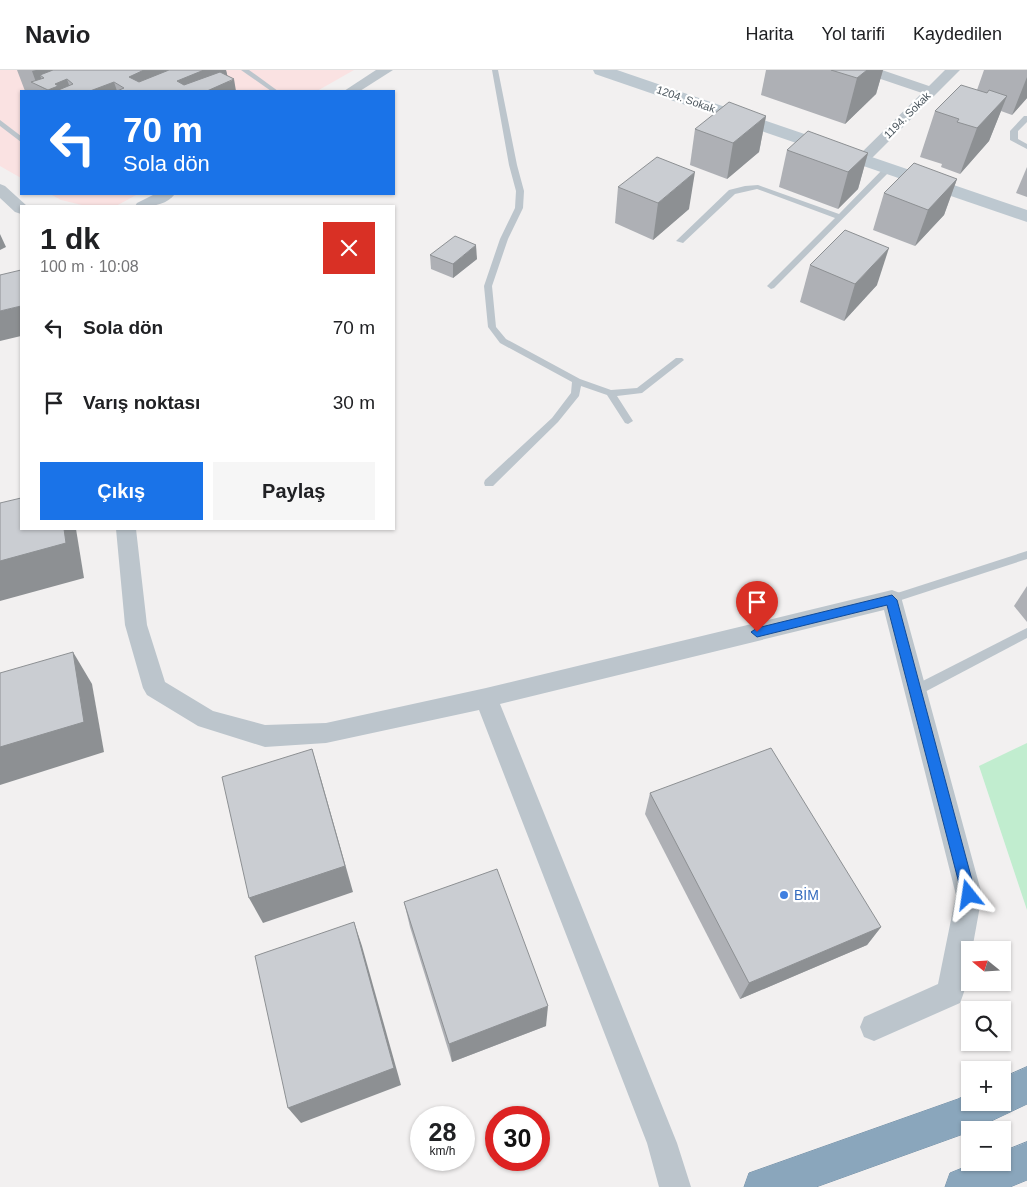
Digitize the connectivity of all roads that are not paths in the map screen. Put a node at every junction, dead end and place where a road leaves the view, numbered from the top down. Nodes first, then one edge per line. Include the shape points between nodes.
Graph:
1 (244, 70) edge
2 (386, 70) edge
3 (495, 70) edge
4 (601, 70) edge
5 (868, 70) edge
6 (953, 70) edge
7 (274, 90) edge
8 (353, 90) edge
9 (931, 91) junction
10 (1027, 118) edge
11 (2, 126) edge
12 (20, 139) edge
13 (1027, 147) edge
14 (862, 160) junction
15 (888, 169) junction
16 (0, 190) edge
17 (165, 195) edge
18 (145, 205) edge
19 (20, 208) edge
20 (1027, 216) edge
21 (841, 217) junction
22 (680, 241) dead end
23 (771, 286) dead end
24 (679, 360) dead end
25 (578, 380) junction
26 (610, 393) junction
27 (628, 421) dead end
28 (489, 483) dead end
29 (126, 530) edge
30 (1027, 555) edge
31 (892, 600) junction
32 (1027, 633) edge
33 (915, 691) junction
34 (486, 698) junction
35 (874, 1027) dead end
36 (1027, 1085) edge
37 (1011, 1093) edge
38 (974, 1111) edge
39 (1027, 1161) edge
40 (675, 1187) edge
41 (763, 1187) edge
42 (964, 1187) edge

1 - 7 lane
2 - 8 street
3 - 25 lane via 520,191 519,208 488,286 492,327 503,341
4 - 14 street, 1204. Sokak
5 - 9 street
6 - 9 street, 1194. Sokak
9 - 14 street, 1194. Sokak
10 - 13 lane via 1014,131 1014,140
11 - 12 lane
14 - 15 street, 1204. Sokak
15 - 20 street, 1204. Sokak
15 - 21 lane
16 - 19 street
17 - 18 street
21 - 22 lane via 758,187 745,188 732,192
21 - 23 lane
24 - 26 lane via 638,391
25 - 26 lane
25 - 28 lane via 576,394 555,420
26 - 27 lane
29 - 34 street via 136,625 155,688 206,719 265,736 326,733
30 - 31 lane
31 - 33 street
31 - 34 street
32 - 33 lane
33 - 35 street via 969,895 950,993
34 - 40 street via 662,1142
36 - 37 highway
38 - 41 highway
39 - 42 highway

